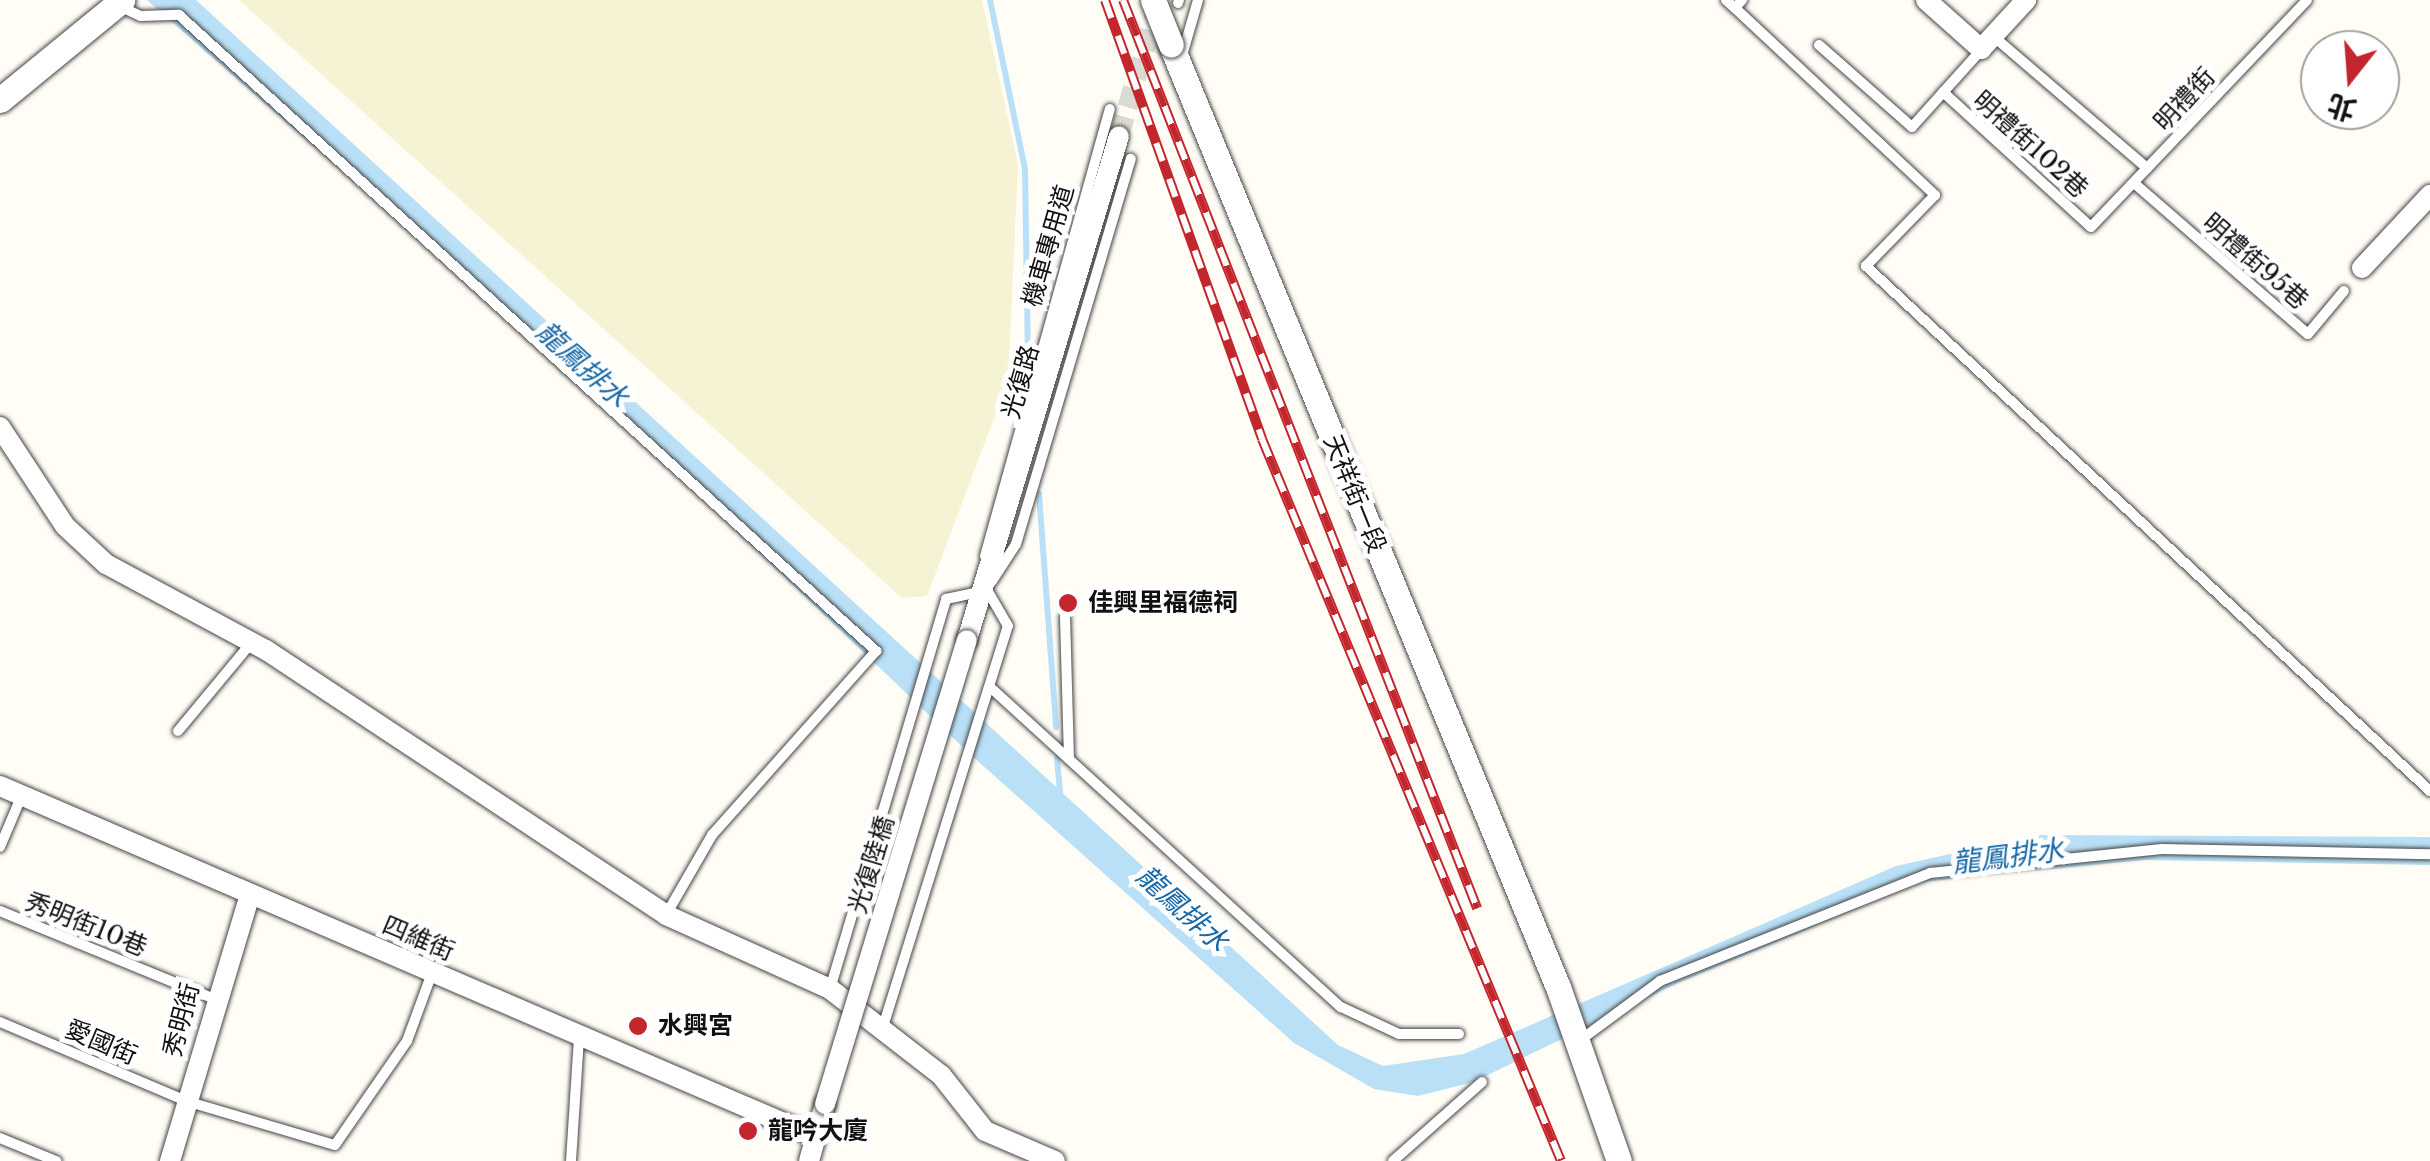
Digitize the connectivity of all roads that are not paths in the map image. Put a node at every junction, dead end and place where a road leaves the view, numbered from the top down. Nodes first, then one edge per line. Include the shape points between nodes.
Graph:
1 (1198, 0) edge
2 (1926, 0) edge
3 (2026, 0) edge
4 (2307, 0) edge
5 (1170, 1) edge
6 (119, 2) edge
7 (1734, 3) edge
8 (1987, 43) junction
9 (1819, 46) dead end
10 (1175, 55) junction
11 (1942, 92) junction
12 (0, 100) edge
13 (1110, 109) dead end
14 (1119, 136) tunnel mouth
15 (1131, 159) dead end
16 (2148, 168) junction
17 (2134, 182) junction
18 (2430, 195) edge
19 (2092, 227) joint
20 (2362, 268) dead end
21 (2344, 291) dead end
22 (0, 428) edge
23 (986, 591) junction
24 (1065, 616) dead end
25 (966, 640) joint
26 (251, 642) junction
27 (990, 687) junction
28 (178, 731) dead end
29 (1069, 760) junction
30 (0, 786) edge
31 (2430, 790) edge
32 (22, 795) junction
33 (0, 846) edge
34 (2430, 854) edge
35 (250, 894) junction
36 (0, 911) edge
37 (666, 915) junction
38 (432, 973) junction
39 (830, 989) junction
40 (212, 998) junction
41 (0, 1022) edge
42 (882, 1031) junction
43 (1460, 1034) dead end
44 (579, 1036) junction
45 (1577, 1043) junction
46 (1482, 1082) dead end
47 (186, 1101) junction
48 (0, 1138) edge
49 (813, 1154) edge
50 (56, 1161) edge
51 (170, 1161) edge
52 (571, 1161) edge
53 (1055, 1161) edge
54 (1393, 1161) edge
55 (1618, 1161) edge

1 - 10 lane
2 - 8 street
3 - 8 street
4 - 16 lane, 明禮街
5 - 10 street, 天祥街一段, bridge
6 - 12 street
6 - 37 lane via 142,16 179,15 876,651 712,835
7 - 31 lane via 1935,195 1866,266
8 - 11 lane
8 - 16 lane
9 - 11 lane via 1912,126
10 - 45 street, 天祥街一段
11 - 19 lane, 明禮街102巷
13 - 23 lane, 機車專用道 via 984,538
14 - 23 street, 光復路
15 - 23 lane via 1016,544
16 - 17 lane, 明禮街
17 - 19 lane, 明禮街
17 - 21 lane, 明禮街95巷 via 2308,334
18 - 20 street
22 - 26 street via 86,548
23 - 25 street, 光復路
23 - 27 lane via 1008,626
23 - 39 lane via 946,599
24 - 29 lane
25 - 49 street, 光復陸橋, bridge
26 - 28 lane
26 - 37 street
27 - 29 lane
27 - 42 lane
29 - 43 lane via 1341,1008 1399,1034
30 - 32 street, 四維街
32 - 33 lane
32 - 35 street, 四維街
34 - 45 lane via 2162,849 1930,873 1660,982 1612,1008
35 - 38 street, 四維街
35 - 40 street, 秀明街
36 - 40 lane, 秀明街10巷
37 - 39 street
38 - 44 street, 四維街
38 - 47 lane, 愛國街 via 407,1041 335,1145
39 - 42 street
40 - 47 street, 秀明街
41 - 47 lane, 愛國街
42 - 53 street via 941,1075 985,1131
44 - 49 street, 四維街
44 - 52 lane
45 - 55 street
46 - 54 lane
47 - 51 street, 秀明街
48 - 50 lane

